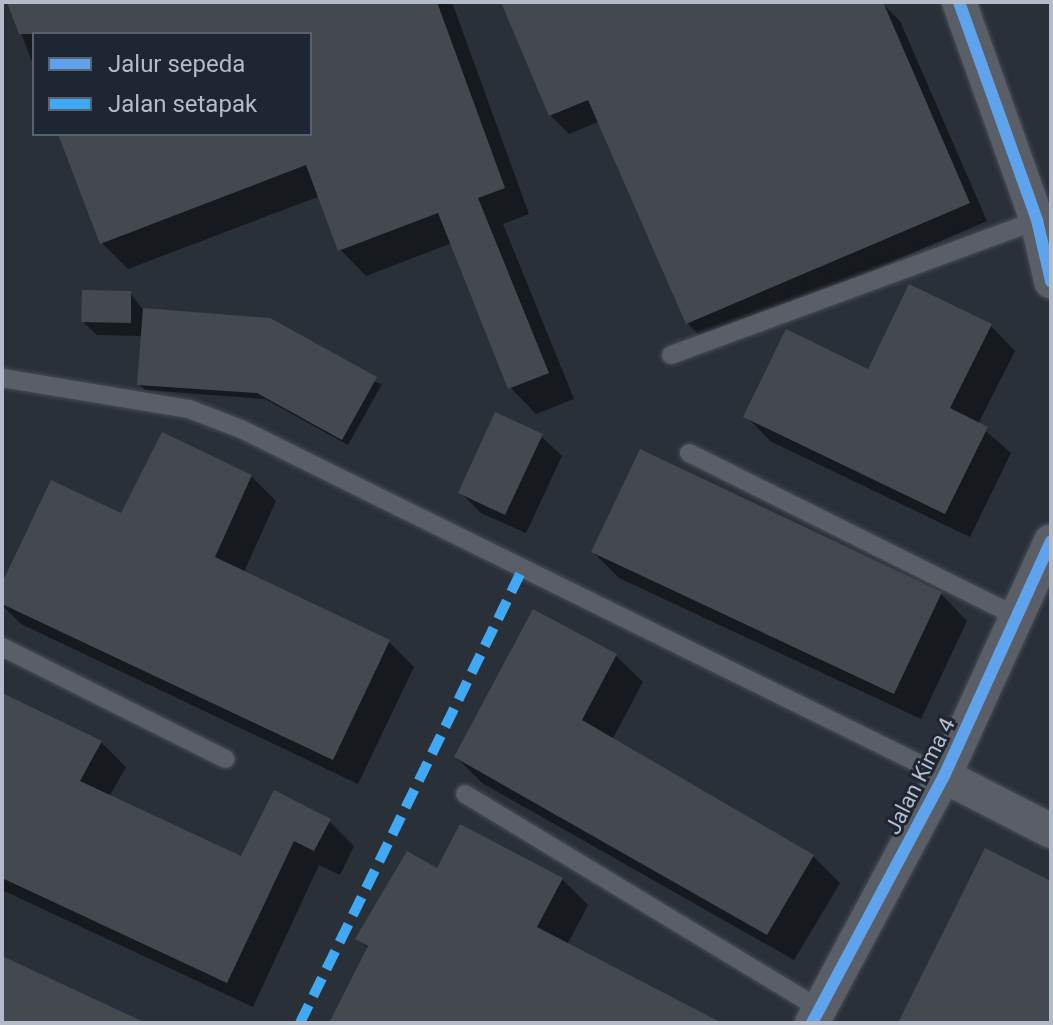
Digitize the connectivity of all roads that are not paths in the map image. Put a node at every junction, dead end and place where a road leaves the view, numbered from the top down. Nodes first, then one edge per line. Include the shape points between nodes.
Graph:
1 (959, 2) edge
2 (1037, 220) junction
3 (1051, 281) edge
4 (671, 355) dead end
5 (2, 378) edge
6 (689, 453) dead end
7 (1051, 541) edge
8 (1020, 618) junction
9 (2, 647) edge
10 (226, 759) dead end
11 (944, 776) junction
12 (465, 794) dead end
13 (1051, 831) edge
14 (815, 1015) edge

1 - 2 street
2 - 3 street
2 - 4 lane
5 - 11 lane via 189,409 241,429
6 - 8 lane
7 - 8 street, Jalan Kima 4
8 - 11 street, Jalan Kima 4
9 - 10 lane
11 - 13 street
11 - 14 street, Jalan Kima 4
12 - 14 lane

